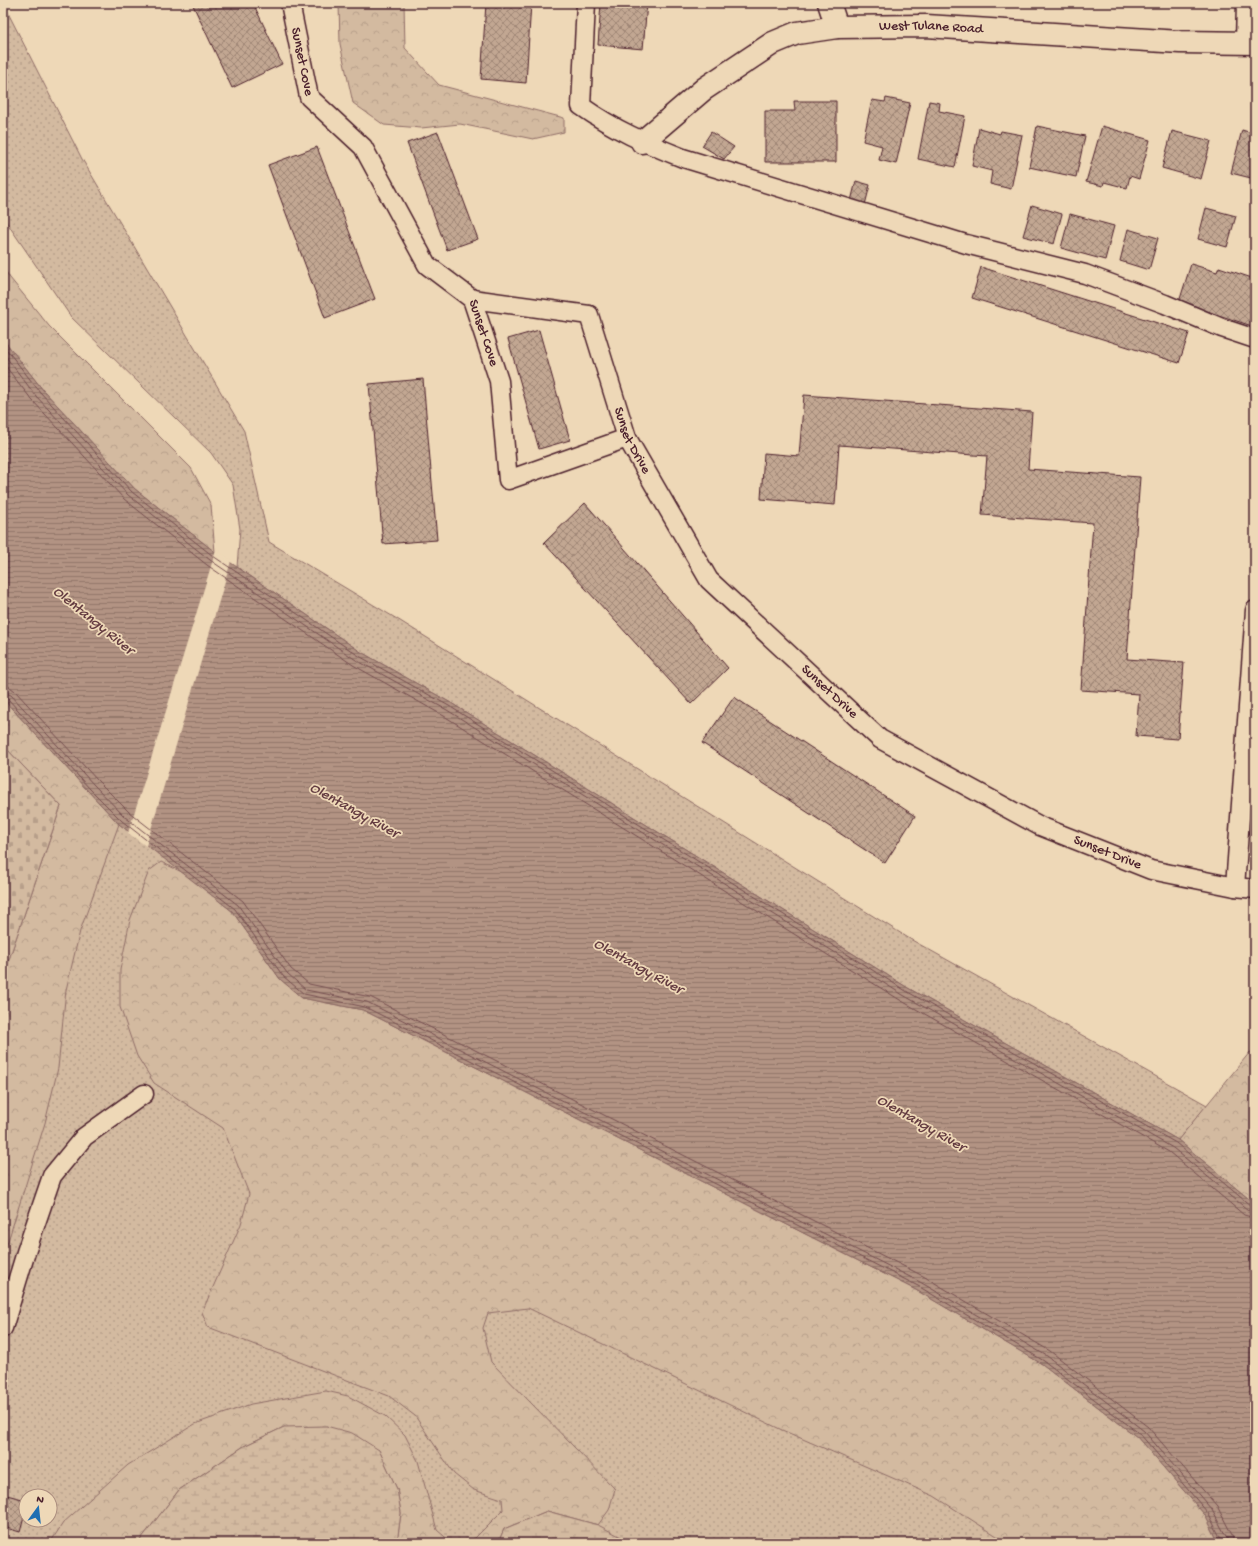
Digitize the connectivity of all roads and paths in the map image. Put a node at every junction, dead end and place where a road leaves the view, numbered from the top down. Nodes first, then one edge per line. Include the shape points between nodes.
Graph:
1 (290, 3) edge
2 (586, 3) edge
3 (829, 3) edge
4 (1248, 3) edge
5 (837, 27) junction
6 (1251, 43) edge
7 (642, 142) junction
8 (472, 299) junction
9 (1255, 339) edge
10 (627, 438) junction
11 (1255, 610) edge
12 (1235, 887) junction
13 (1255, 889) edge
14 (144, 1094) dead end
15 (3, 1328) edge

1 - 8 lane, Sunset Cove via 309,97 363,147 427,265
2 - 7 lane via 581,106
3 - 5 street
4 - 6 street
5 - 6 street, West Tulane Road via 926,26 1180,42
5 - 7 street, West Tulane Road via 798,34 773,43 704,89
7 - 9 lane via 683,158 966,244 1085,274
8 - 10 lane, Sunset Drive via 589,315
8 - 10 lane, Sunset Cove via 499,381 508,480
10 - 12 lane, Sunset Drive via 709,580 880,739 1040,826 1151,870
11 - 12 lane
12 - 13 lane, Sunset Drive
14 - 15 lane via 84,1138 52,1176

